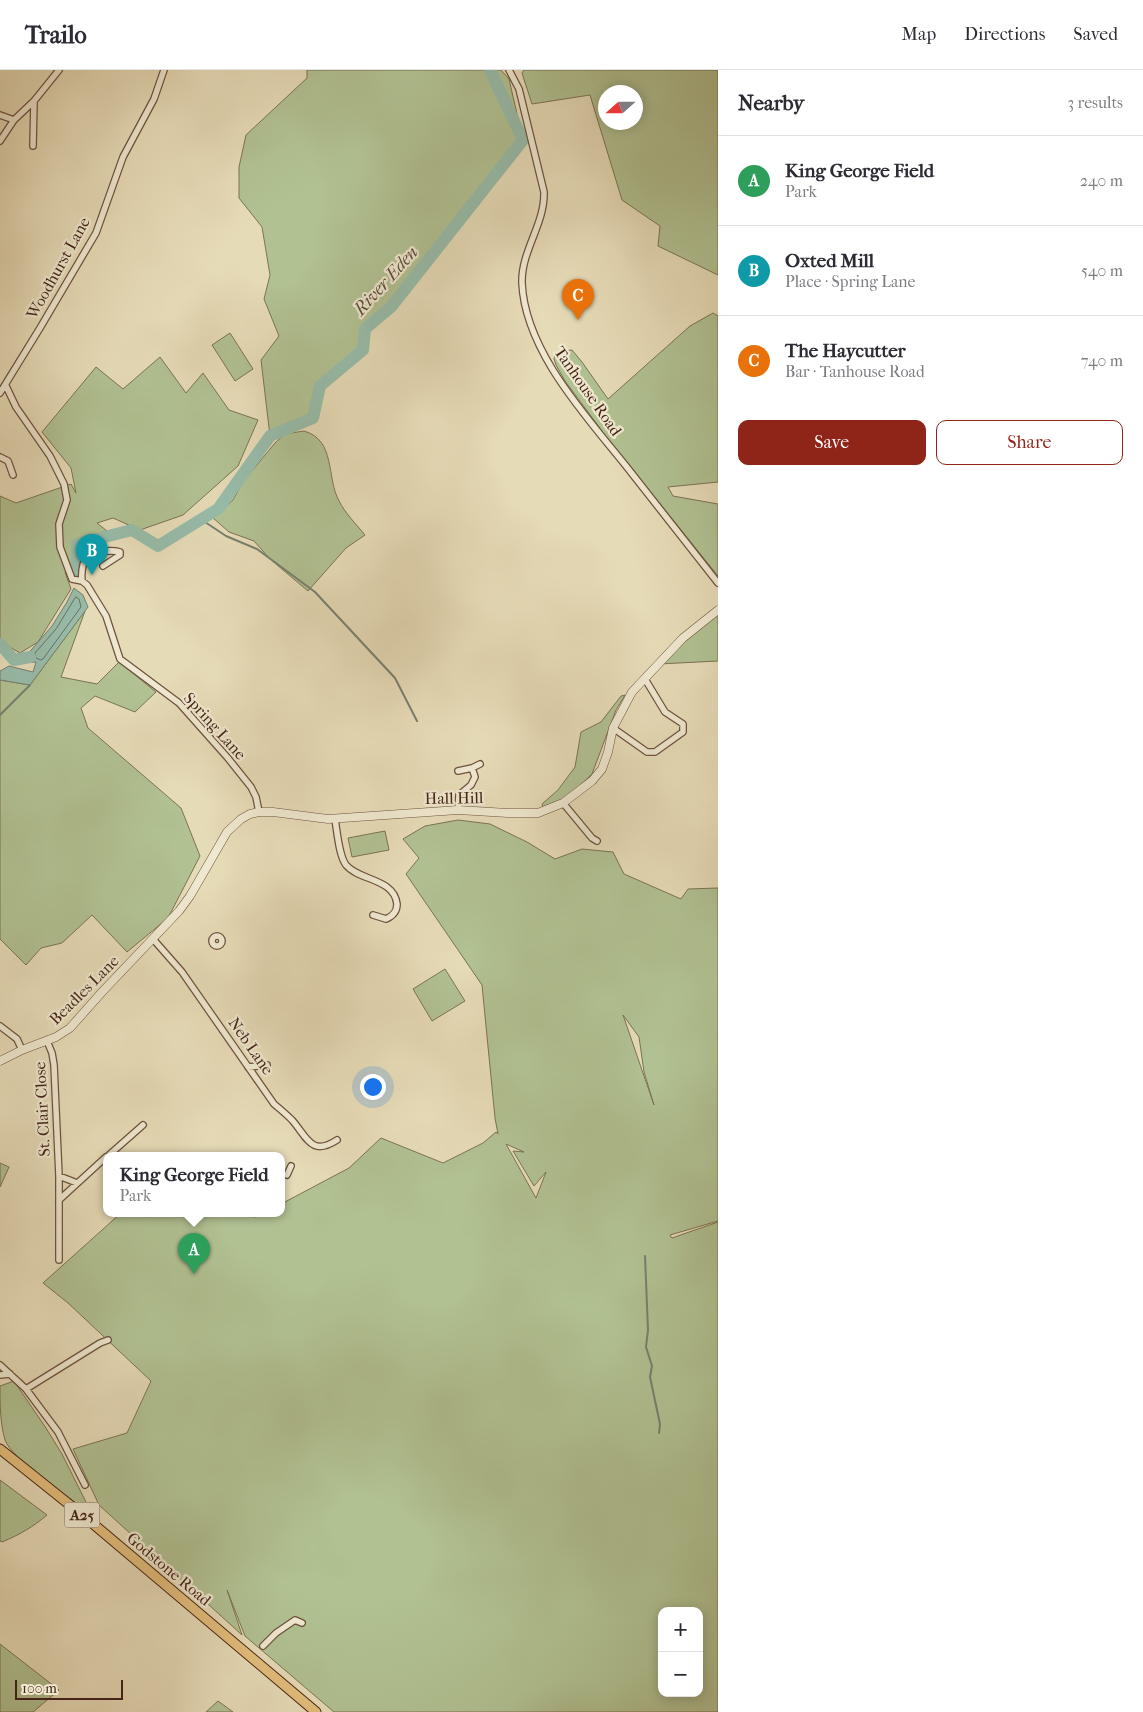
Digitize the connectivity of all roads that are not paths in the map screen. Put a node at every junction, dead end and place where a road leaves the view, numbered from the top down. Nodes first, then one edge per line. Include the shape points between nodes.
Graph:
1 (59, 70) edge
2 (164, 70) edge
3 (510, 70) edge
4 (34, 101) junction
5 (0, 115) edge
6 (14, 120) junction
7 (0, 141) edge
8 (33, 146) dead end
9 (6, 386) junction
10 (0, 393) edge
11 (0, 457) edge
12 (13, 475) dead end
13 (103, 566) dead end
14 (82, 581) junction
15 (718, 583) edge
16 (718, 610) edge
17 (645, 679) junction
18 (613, 728) junction
19 (480, 764) dead end
20 (472, 768) junction
21 (458, 770) dead end
22 (563, 803) junction
23 (458, 810) junction
24 (259, 812) junction
25 (335, 819) junction
26 (597, 841) dead end
27 (373, 915) dead end
28 (153, 939) junction
29 (0, 1026) edge
30 (47, 1041) junction
31 (22, 1050) junction
32 (0, 1061) edge
33 (266, 1065) dead end
34 (248, 1067) junction
35 (143, 1125) dead end
36 (337, 1140) dead end
37 (113, 1152) edge
38 (103, 1160) edge
39 (291, 1166) dead end
40 (287, 1175) dead end
41 (59, 1176) junction
42 (77, 1183) junction
43 (59, 1200) junction
44 (59, 1260) dead end
45 (108, 1340) dead end
46 (0, 1365) edge
47 (10, 1374) junction
48 (0, 1375) edge
49 (26, 1389) junction
50 (0, 1446) edge
51 (84, 1485) dead end
52 (302, 1623) dead end
53 (263, 1646) dead end
54 (316, 1712) edge

1 - 4 street
2 - 9 street, Woodhurst Lane via 154,99 123,157 96,233
3 - 15 street, Tanhouse Road via 519,89 544,192 543,206 523,269 523,294 533,329 573,398
4 - 6 street
4 - 8 street
5 - 6 street
6 - 7 street
9 - 10 street, Woodhurst Lane
9 - 14 street, Spring Lane via 64,484 67,500 59,524 60,547 72,579
11 - 12 street via 8,461
13 - 14 street via 120,552 88,554 81,570
14 - 24 street, Spring Lane via 106,616 120,659 179,703 251,787
16 - 17 street, Hall Hill via 683,638
17 - 18 street, Hall Hill via 632,692
17 - 18 street via 664,712 683,724 683,732 655,752 647,752
18 - 22 street, Hall Hill via 602,769
19 - 20 street
20 - 21 street
20 - 23 street via 474,777 471,785 459,795
22 - 23 street, Hall Hill via 538,812
22 - 26 street
23 - 25 street, Hall Hill
24 - 25 street, Hall Hill
24 - 28 street, Hall Hill via 241,819 227,832 190,896
25 - 27 street via 344,863 351,870 385,886 396,901 397,909 393,916 386,919
28 - 30 street, Beadles Lane via 70,1028
28 - 34 street, Neb Lane via 182,972
29 - 31 street via 17,1039
30 - 31 street, Beadles Lane
30 - 41 street, St. Clair Close via 54,1065
31 - 32 street, Beadles Lane
33 - 34 street
34 - 36 street, Neb Lane via 274,1104 313,1145 328,1146
35 - 37 street
38 - 42 street
39 - 40 street
41 - 42 street, St. Clair Close
41 - 43 street, St. Clair Close
42 - 43 street
43 - 44 street, St. Clair Close
45 - 49 street
46 - 47 street
47 - 48 street
47 - 49 street
49 - 51 street via 58,1432
50 - 54 main road, Godstone Road / A25
52 - 53 street via 295,1620 288,1624

